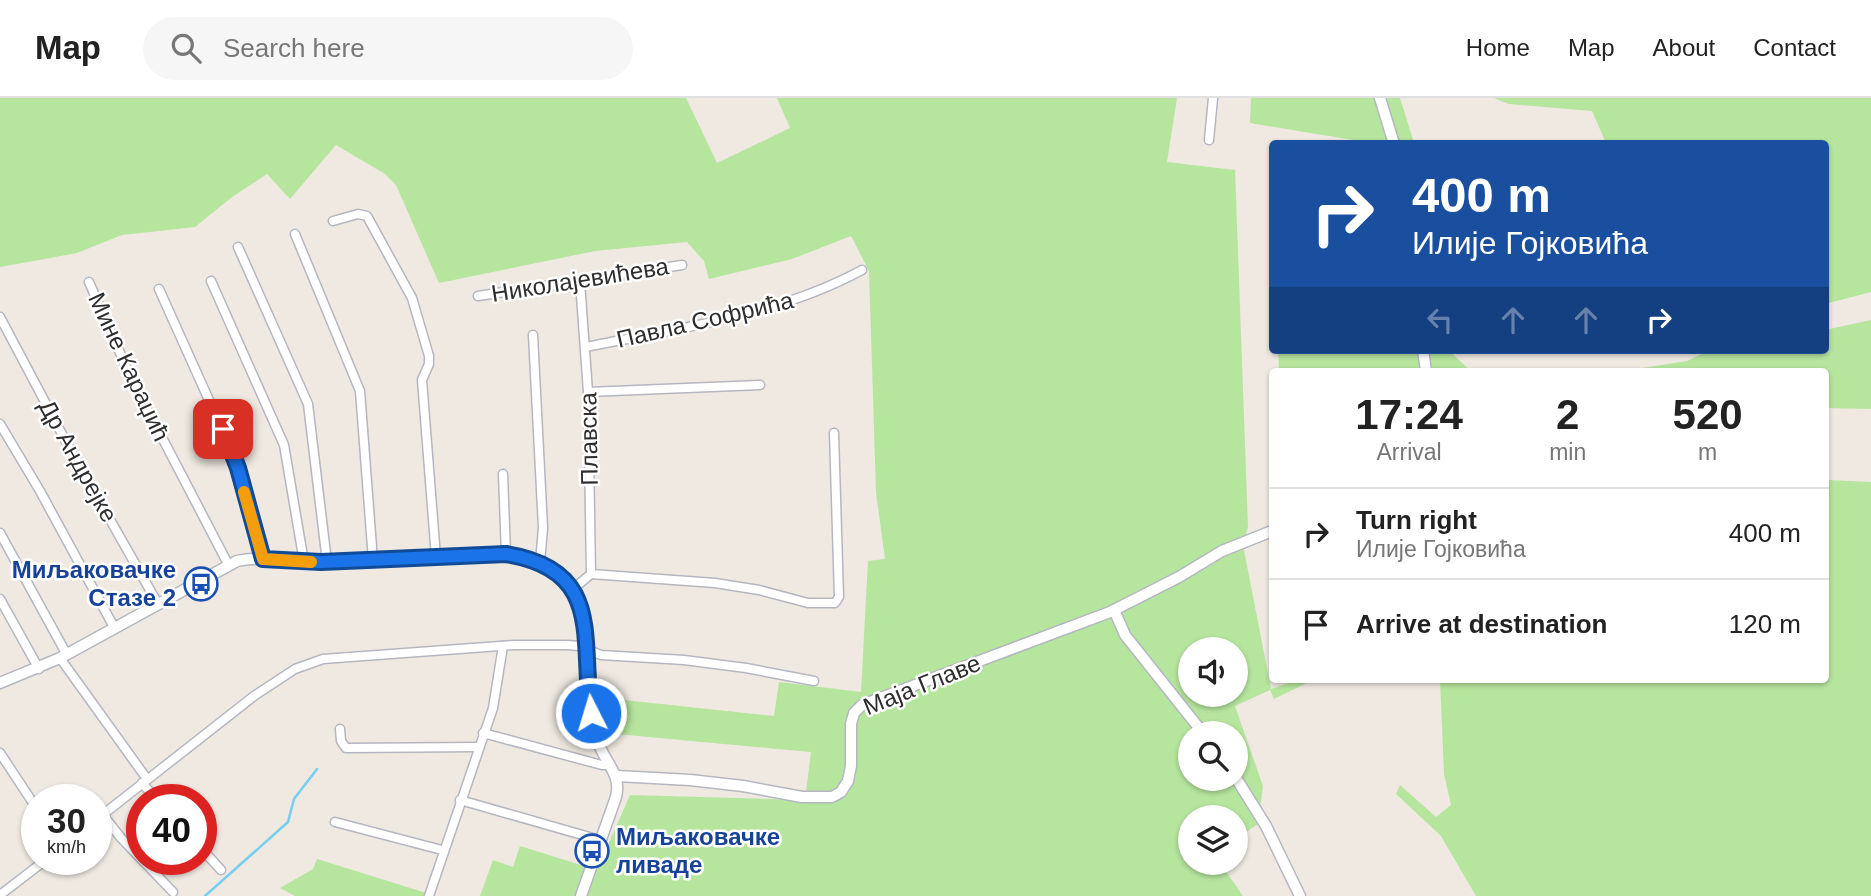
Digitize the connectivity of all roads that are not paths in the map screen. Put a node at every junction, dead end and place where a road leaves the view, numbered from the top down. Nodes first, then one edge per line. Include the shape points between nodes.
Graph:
1 (1213, 98) edge
2 (1380, 98) edge
3 (1209, 140) dead end
4 (1393, 140) edge
5 (333, 221) dead end
6 (295, 233) dead end
7 (238, 247) dead end
8 (682, 265) dead end
9 (862, 270) dead end
10 (211, 281) dead end
11 (89, 282) dead end
12 (580, 282) junction
13 (159, 289) dead end
14 (478, 296) dead end
15 (0, 317) edge
16 (533, 335) dead end
17 (586, 347) junction
18 (760, 385) dead end
19 (588, 392) junction
20 (0, 424) edge
21 (834, 433) dead end
22 (503, 474) dead end
23 (1269, 532) edge
24 (0, 533) edge
25 (506, 554) junction
26 (436, 557) junction
27 (263, 559) junction
28 (373, 561) junction
29 (304, 562) junction
30 (327, 562) junction
31 (540, 562) junction
32 (228, 564) junction
33 (591, 574) junction
34 (573, 589) junction
35 (0, 599) edge
36 (158, 604) junction
37 (1114, 610) junction
38 (115, 629) junction
39 (503, 646) junction
40 (587, 649) junction
41 (63, 656) junction
42 (39, 668) junction
43 (814, 681) dead end
44 (0, 683) edge
45 (1193, 721) edge
46 (340, 729) dead end
47 (483, 733) junction
48 (478, 747) junction
49 (0, 753) edge
50 (610, 765) junction
51 (617, 776) junction
52 (145, 781) junction
53 (147, 784) edge
54 (21, 785) edge
55 (1244, 791) edge
56 (460, 800) junction
57 (112, 807) edge
58 (335, 822) dead end
59 (112, 829) edge
60 (600, 840) junction
61 (442, 850) junction
62 (217, 866) edge
63 (221, 870) dead end
64 (26, 875) edge
65 (173, 892) dead end
66 (0, 895) edge
67 (429, 896) edge
68 (581, 896) edge
69 (1300, 896) edge

1 - 3 street
2 - 4 street
5 - 26 street via 367,216 415,306 429,361 422,380
6 - 28 street via 360,391
7 - 30 street via 308,404
8 - 12 street, Николајевићева
9 - 17 street, Павла Софрића via 772,307
10 - 29 street via 284,445
11 - 32 street, Мине Караџић via 131,378
12 - 14 street, Николајевићева
12 - 17 street, Плавска
13 - 27 street via 232,449
15 - 36 street, Др Андрејке
16 - 31 street via 543,528
17 - 19 street, Плавска
18 - 19 street
19 - 33 street, Плавска
20 - 38 street
21 - 33 street via 839,597 835,603 808,603 724,584
22 - 25 street
23 - 37 street, Маја Главе via 1222,551
24 - 41 street
25 - 26 street
25 - 31 street
26 - 28 street
27 - 29 street
27 - 32 street
28 - 30 street
29 - 30 street
31 - 34 street
32 - 36 street
33 - 34 street
34 - 40 street
35 - 42 street
36 - 38 street
37 - 45 street via 1125,635
37 - 51 street, Маја Главе via 862,705 851,724 848,781 832,797
38 - 41 street
39 - 40 street
39 - 47 street via 494,701
39 - 52 street via 349,655 311,662 254,696
40 - 43 street via 596,654 684,660
40 - 50 street via 591,713
41 - 42 street
41 - 52 street
42 - 44 street
46 - 48 street via 346,748
47 - 48 street
47 - 50 street
48 - 56 street
49 - 54 street
50 - 51 street
51 - 60 street via 616,797
52 - 53 street
52 - 57 street
55 - 69 street
56 - 60 street
56 - 61 street
58 - 61 street
59 - 65 street
60 - 68 street
61 - 67 street
62 - 63 street
64 - 66 street

